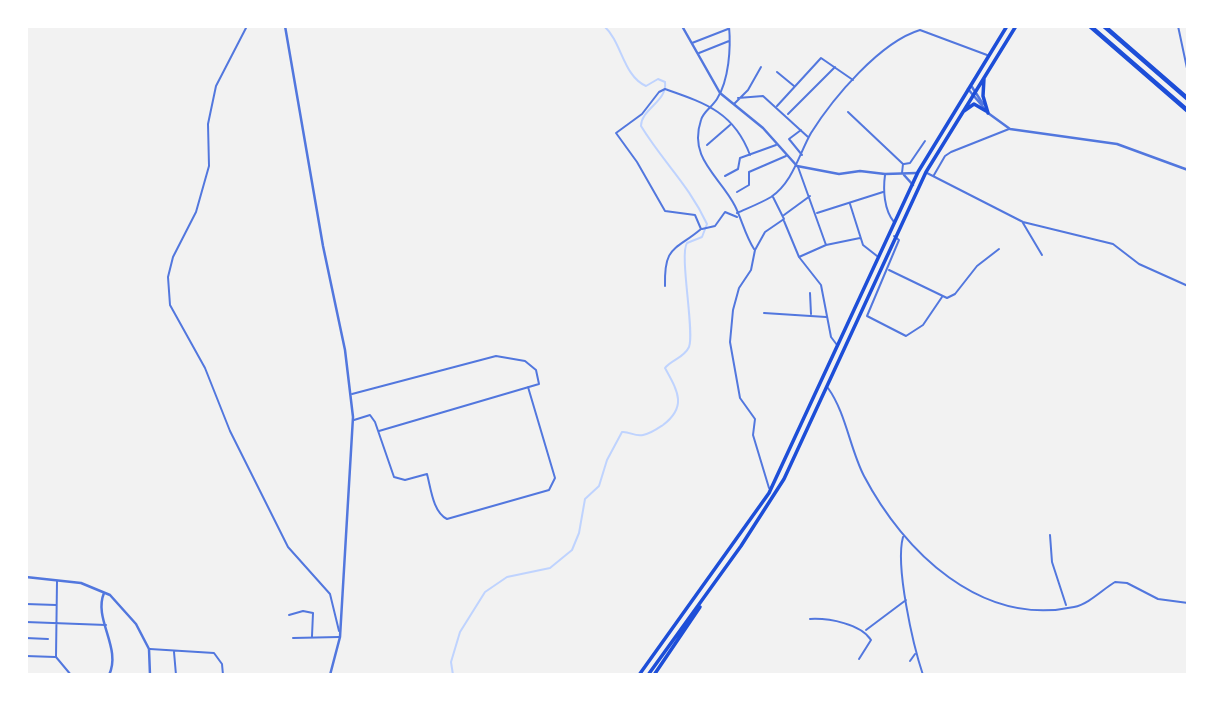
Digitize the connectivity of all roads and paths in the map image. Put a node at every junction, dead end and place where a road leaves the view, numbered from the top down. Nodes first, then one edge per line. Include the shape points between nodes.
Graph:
1 (247, 26) edge
2 (285, 26) edge
3 (682, 26) edge
4 (1007, 26) edge
5 (1016, 26) edge
6 (1090, 26) edge
7 (1104, 26) edge
8 (1178, 26) edge
9 (729, 27) edge
10 (730, 40) junction
11 (692, 44) junction
12 (698, 54) junction
13 (989, 56) junction
14 (835, 66) junction
15 (761, 68) dead end
16 (987, 70) junction
17 (777, 72) dead end
18 (1188, 73) edge
19 (853, 80) junction
20 (795, 87) junction
21 (970, 87) junction
22 (973, 92) junction
23 (720, 93) junction
24 (738, 98) junction
25 (1188, 99) edge
26 (733, 105) junction
27 (712, 106) junction
28 (777, 106) junction
29 (1188, 111) edge
30 (848, 112) dead end
31 (988, 113) junction
32 (787, 115) junction
33 (958, 117) junction
34 (731, 124) junction
35 (1010, 129) junction
36 (802, 130) junction
37 (809, 137) junction
38 (925, 141) dead end
39 (707, 145) dead end
40 (776, 145) junction
41 (750, 155) junction
42 (802, 155) junction
43 (786, 156) junction
44 (903, 164) junction
45 (797, 166) junction
46 (1188, 170) edge
47 (918, 172) junction
48 (926, 172) junction
49 (885, 174) junction
50 (903, 174) junction
51 (726, 176) dead end
52 (933, 176) junction
53 (913, 185) junction
54 (737, 192) dead end
55 (883, 192) junction
56 (773, 196) junction
57 (810, 197) junction
58 (850, 203) junction
59 (737, 213) junction
60 (816, 213) junction
61 (739, 219) junction
62 (784, 219) junction
63 (894, 222) junction
64 (1023, 222) junction
65 (702, 229) junction
66 (894, 236) junction
67 (860, 238) junction
68 (826, 245) junction
69 (755, 250) junction
70 (999, 250) dead end
71 (1042, 255) dead end
72 (877, 256) junction
73 (799, 257) junction
74 (888, 270) junction
75 (665, 286) dead end
76 (1188, 286) edge
77 (810, 292) dead end
78 (942, 298) junction
79 (764, 313) dead end
80 (811, 315) junction
81 (827, 317) junction
82 (838, 345) junction
83 (528, 387) junction
84 (827, 387) junction
85 (351, 394) junction
86 (353, 421) junction
87 (378, 431) junction
88 (771, 490) junction
89 (1050, 535) dead end
90 (904, 536) junction
91 (26, 577) edge
92 (57, 581) junction
93 (104, 593) junction
94 (707, 595) junction
95 (906, 600) junction
96 (1188, 603) edge
97 (26, 604) edge
98 (57, 605) junction
99 (1067, 607) junction
100 (289, 615) dead end
101 (810, 619) dead end
102 (26, 622) edge
103 (57, 622) junction
104 (106, 625) junction
105 (865, 631) junction
106 (312, 636) junction
107 (340, 636) junction
108 (26, 638) edge
109 (293, 638) dead end
110 (48, 639) dead end
111 (149, 649) junction
112 (174, 652) junction
113 (916, 653) junction
114 (26, 656) edge
115 (56, 657) junction
116 (859, 659) dead end
117 (910, 661) dead end
118 (69, 674) edge
119 (109, 675) edge
120 (150, 675) edge
121 (176, 675) edge
122 (223, 675) edge
123 (330, 675) edge
124 (639, 675) edge
125 (648, 675) edge
126 (654, 675) edge
127 (923, 675) edge

1 - 107 street via 216,86 208,124 209,166 196,212 173,257 170,305 205,368 230,431 288,547 330,594
2 - 85 street
3 - 11 street
4 - 13 highway
5 - 16 highway
6 - 29 highway
7 - 25 highway
8 - 18 street
9 - 10 street
9 - 11 street
10 - 12 street
10 - 23 street
11 - 12 street
12 - 23 street
13 - 19 street via 920,30 896,41
13 - 21 highway
14 - 19 street
14 - 20 street via 821,58
14 - 32 street
15 - 24 street
16 - 22 highway
16 - 31 highway via 983,96
17 - 20 street
19 - 37 street
20 - 28 street
21 - 22 street
21 - 47 highway
22 - 31 street
22 - 33 highway
23 - 26 street
23 - 27 street
24 - 26 street
24 - 28 street via 763,96
26 - 40 street via 763,128
27 - 34 street
27 - 59 street via 700,121 703,164
27 - 65 street via 663,90 642,114 616,133 665,211 695,215
28 - 32 street
30 - 44 street
31 - 33 highway via 971,104
31 - 35 street
32 - 36 street
33 - 48 highway
34 - 39 street
34 - 41 street
35 - 46 street via 1116,144
35 - 52 street via 951,152
36 - 37 street
36 - 42 street via 789,139
37 - 42 street
38 - 44 street via 910,163
40 - 41 street
40 - 43 street
41 - 51 street via 740,158 738,169
42 - 45 street
43 - 45 street
43 - 54 street via 749,172 749,185
44 - 50 street
45 - 49 street via 839,174
45 - 56 street
45 - 57 street
47 - 50 street
47 - 53 highway
48 - 52 street
48 - 66 highway
49 - 50 street
49 - 55 street
50 - 53 street
52 - 64 street
53 - 63 highway
55 - 58 street
55 - 63 street
56 - 59 street
56 - 62 street
57 - 60 street
57 - 62 street via 789,210
58 - 60 street
58 - 67 street
59 - 61 street
60 - 68 street
61 - 65 street via 725,212 715,226
61 - 69 street
62 - 69 street via 767,229
62 - 73 street
63 - 72 highway
64 - 71 street
64 - 76 street via 1113,244 1139,264
65 - 75 street via 676,244 665,265
66 - 74 street via 899,240
66 - 84 highway
67 - 68 street
67 - 72 street
68 - 73 street
69 - 88 street via 733,310 730,342 740,398 755,419 752,435
70 - 78 street via 977,266 955,295
72 - 82 highway
73 - 81 street via 821,285
74 - 78 street
74 - 78 street via 867,316 901,336 917,331
77 - 80 street
79 - 80 street
80 - 81 street
81 - 82 street via 831,337
82 - 88 highway
83 - 85 street via 539,384 536,370 525,361 496,356
83 - 87 street
83 - 87 street via 555,478 549,490 456,518 440,516 427,474 405,480 394,477
84 - 90 street via 864,475
84 - 94 highway via 783,479
85 - 86 street
86 - 87 street via 370,415
86 - 107 street
88 - 124 highway
89 - 99 street via 1052,562
90 - 95 street via 899,551
90 - 99 street via 961,586 995,604
91 - 92 street
92 - 93 street via 81,583
92 - 98 street
93 - 104 street via 101,605
93 - 111 street via 136,624
94 - 125 highway
94 - 126 highway
95 - 105 street
95 - 113 street
96 - 99 street via 1158,599 1115,582 1080,605
97 - 98 street
98 - 103 street
100 - 106 street via 313,612
101 - 105 street via 828,618
102 - 103 street
103 - 104 street
103 - 115 street
104 - 119 street via 113,661
105 - 116 street via 871,640
106 - 107 street
106 - 109 street
107 - 123 street
108 - 110 street
111 - 112 street
111 - 120 street
112 - 121 street
112 - 122 street via 214,653
113 - 117 street
113 - 127 street
114 - 115 street
115 - 118 street

